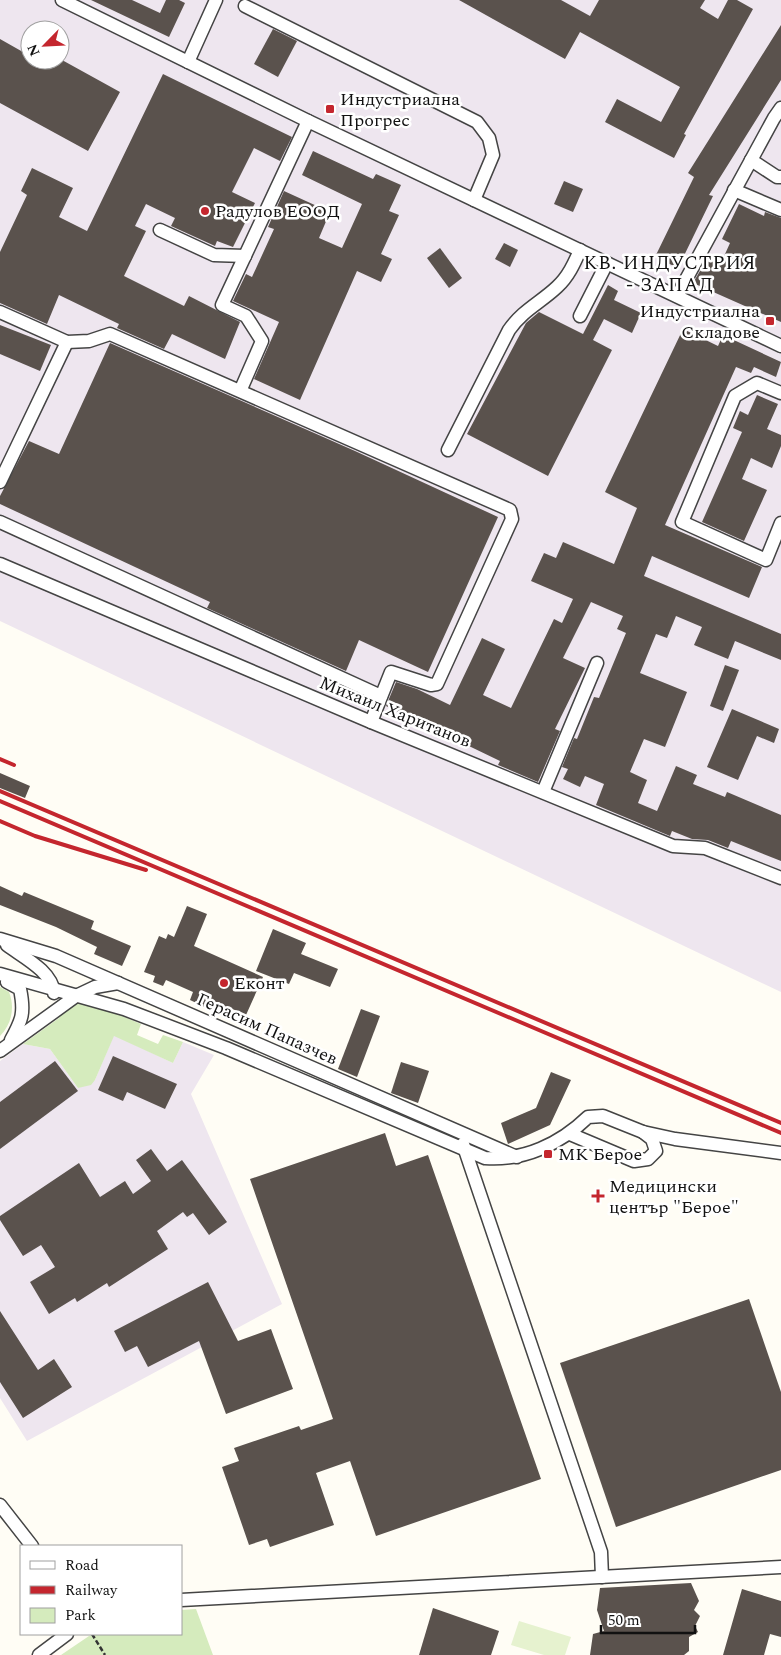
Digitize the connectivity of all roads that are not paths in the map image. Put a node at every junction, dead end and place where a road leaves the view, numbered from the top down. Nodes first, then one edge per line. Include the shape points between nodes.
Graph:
1 (62, 0) edge
2 (216, 0) edge
3 (245, 6) dead end
4 (188, 62) junction
5 (781, 108) edge
6 (308, 121) junction
7 (751, 160) junction
8 (781, 177) edge
9 (734, 190) junction
10 (474, 200) junction
11 (781, 210) edge
12 (160, 230) dead end
13 (580, 250) junction
14 (245, 256) junction
15 (607, 263) junction
16 (677, 296) junction
17 (0, 312) edge
18 (580, 316) dead end
19 (67, 342) junction
20 (781, 346) edge
21 (241, 389) junction
22 (781, 393) edge
23 (448, 450) dead end
24 (6, 456) edge
25 (0, 482) edge
26 (0, 522) edge
27 (781, 523) edge
28 (0, 564) edge
29 (597, 663) dead end
30 (381, 696) junction
31 (371, 722) junction
32 (543, 792) junction
33 (781, 878) edge
34 (0, 940) edge
35 (0, 976) edge
36 (118, 983) junction
37 (54, 990) junction
38 (76, 996) junction
39 (51, 1013) junction
40 (230, 1031) junction
41 (4, 1048) edge
42 (226, 1048) junction
43 (643, 1132) junction
44 (460, 1134) junction
45 (570, 1134) junction
46 (464, 1148) junction
47 (781, 1152) edge
48 (517, 1157) junction
49 (0, 1505) edge
50 (31, 1545) edge
51 (781, 1567) edge
52 (602, 1577) junction
53 (182, 1600) edge
54 (66, 1635) edge
55 (39, 1655) edge

1 - 4 street
2 - 4 street
3 - 10 street via 476,122 489,138 493,155
4 - 6 street
5 - 7 street
6 - 10 street
6 - 14 street
7 - 8 street
7 - 9 street
9 - 11 street
9 - 16 street
10 - 13 street
12 - 14 street via 214,255
13 - 15 street
13 - 23 street via 573,268 556,288 519,316 509,330
14 - 21 street via 222,305 246,316 262,341
15 - 16 street
15 - 18 street
16 - 20 street
17 - 19 street
19 - 21 street via 88,341 110,334
19 - 24 street
21 - 30 street via 513,514 437,684 431,685 393,671
22 - 27 street via 757,384 735,396 682,522 766,560
24 - 25 street
26 - 30 street
28 - 31 street, Михаил Хаританов
29 - 32 street
30 - 31 street
31 - 32 street, Михаил Хаританов
32 - 33 street, Михаил Хаританов via 673,846 705,848
34 - 36 street, Герасим Папазчев via 56,956
34 - 37 street via 45,974
35 - 37 street, Герасим Папазчев
35 - 41 street via 20,989 24,1008 21,1022
36 - 38 street via 95,987
36 - 40 street, Герасим Папазчев
37 - 38 street, Герасим Папазчев
37 - 39 street
38 - 39 street
38 - 42 street, Герасим Папазчев via 124,1009
39 - 41 street
40 - 42 street
40 - 44 street, Герасим Папазчев
42 - 46 street, Герасим Папазчев
43 - 45 street, Герасим Папазчев via 595,1116 588,1117
43 - 45 street via 652,1139 656,1151 648,1159 634,1160
43 - 47 street, Герасим Папазчев
44 - 46 street
44 - 48 street, Герасим Папазчев
45 - 48 street, Герасим Папазчев
46 - 48 street, Герасим Папазчев via 485,1158
46 - 52 street via 600,1552
49 - 50 street
51 - 52 street
52 - 53 street
54 - 55 street

